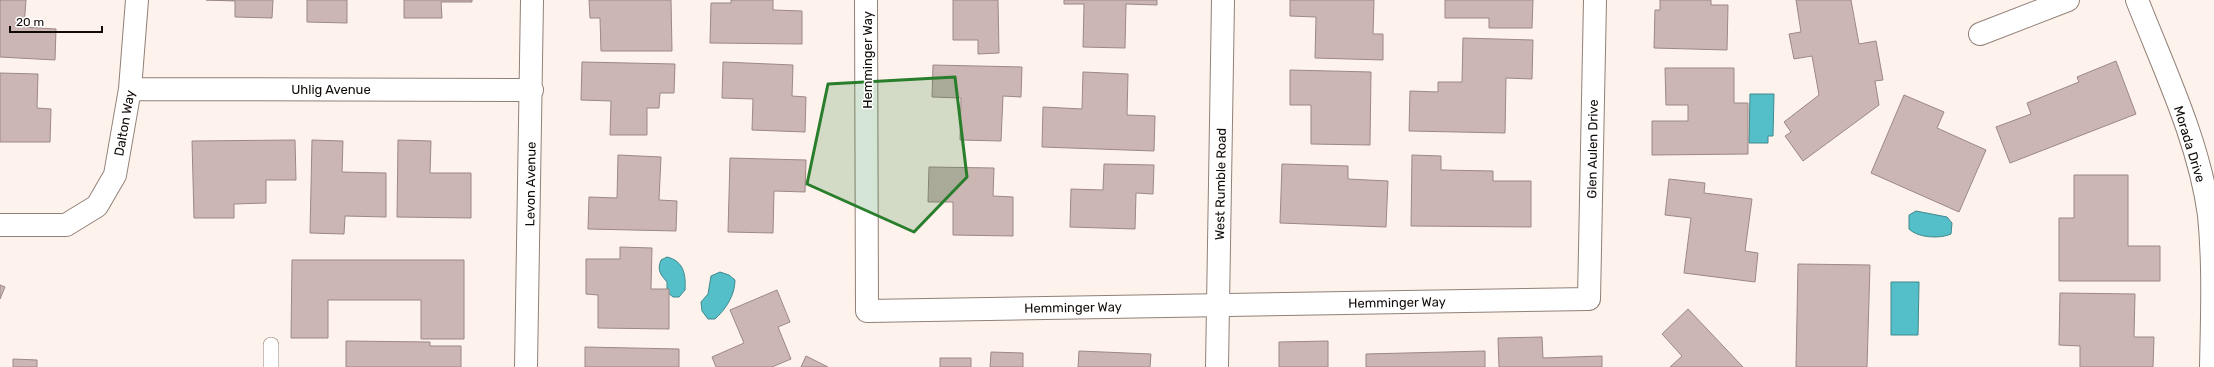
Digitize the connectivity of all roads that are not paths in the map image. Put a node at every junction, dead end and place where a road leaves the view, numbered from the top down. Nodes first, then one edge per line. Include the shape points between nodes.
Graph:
1 (137, 0) edge
2 (532, 0) edge
3 (866, 0) edge
4 (1224, 0) edge
5 (1595, 0) edge
6 (2068, 0) edge
7 (2137, 0) edge
8 (1980, 34) dead end
9 (130, 89) junction
10 (532, 90) junction
11 (0, 225) edge
12 (1589, 299) joint
13 (1217, 305) junction
14 (271, 345) dead end
15 (271, 367) edge
16 (526, 367) edge
17 (1217, 367) edge
18 (2211, 367) edge

1 - 9 street, Dalton Way
2 - 10 street, Levon Avenue
3 - 13 street, Hemminger Way via 867,311
4 - 13 street, West Rumble Road
5 - 12 street, Glen Aulen Drive
6 - 8 street
7 - 18 street, Morada Drive via 2199,167 2209,214 2214,270
9 - 10 street, Uhlig Avenue
9 - 11 street, Dalton Way via 115,174 97,206 66,225
10 - 16 street, Levon Avenue
12 - 13 street, Hemminger Way
13 - 17 street, West Rumble Road
14 - 15 lane

